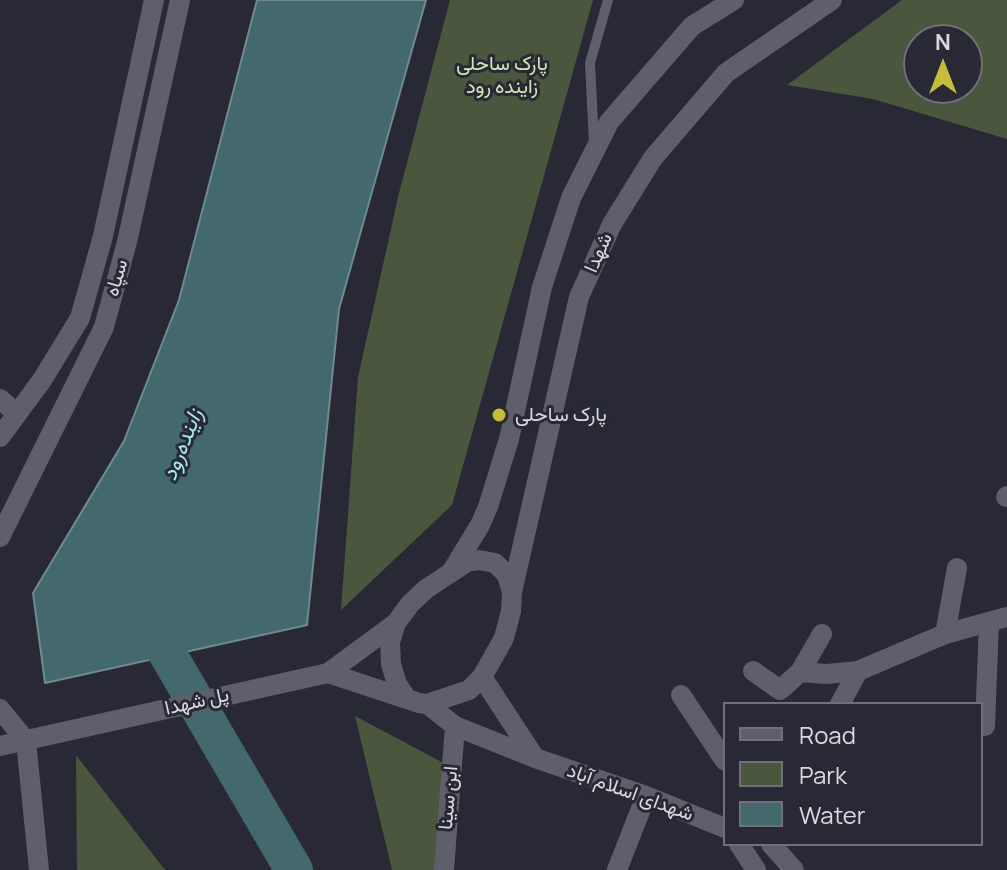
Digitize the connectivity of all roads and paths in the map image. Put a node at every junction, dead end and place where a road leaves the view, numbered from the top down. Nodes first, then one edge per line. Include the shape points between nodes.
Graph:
1 (154, 0) edge
2 (180, 0) edge
3 (608, 0) edge
4 (734, 0) edge
5 (832, 0) edge
6 (595, 150) junction
7 (0, 399) edge
8 (17, 414) junction
9 (0, 437) edge
10 (0, 537) edge
11 (957, 568) dead end
12 (452, 571) junction
13 (512, 592) junction
14 (998, 620) edge
15 (396, 623) junction
16 (822, 634) dead end
17 (945, 634) junction
18 (753, 671) dead end
19 (858, 671) junction
20 (800, 672) junction
21 (328, 673) junction
22 (482, 677) junction
23 (681, 695) dead end
24 (417, 702) junction
25 (841, 702) edge
26 (0, 709) edge
27 (455, 726) junction
28 (983, 726) edge
29 (26, 741) junction
30 (0, 746) edge
31 (535, 758) junction
32 (723, 758) edge
33 (646, 796) junction
34 (723, 827) edge
35 (740, 846) edge
36 (773, 846) edge
37 (39, 870) edge
38 (444, 870) edge
39 (617, 870) edge
40 (756, 870) edge
41 (794, 870) edge

1 - 8 main road, سپاه via 80,318
2 - 10 main road, سپاه via 104,327
3 - 6 lane via 590,63
4 - 6 main road, شهدا via 692,26 609,122
5 - 13 main road, شهدا via 726,73 653,158 612,224 579,297
6 - 12 main road, شهدا via 571,198 542,287 509,439 488,507
7 - 8 main road
8 - 9 main road, سپاه
11 - 17 main road
12 - 13 main road via 467,562 495,563 507,575
12 - 15 main road via 410,604
13 - 22 main road via 504,638
14 - 17 main road
14 - 28 main road
15 - 21 main road
15 - 24 main road via 391,664 397,684
16 - 20 main road
17 - 19 main road
18 - 20 main road via 780,690
19 - 20 main road
19 - 25 main road
21 - 24 main road
21 - 29 main road, پل شهدا
22 - 24 main road via 469,690
22 - 31 main road
23 - 32 main road
24 - 27 main road, شهدای اسلام آباد
26 - 29 main road
27 - 31 main road, شهدای اسلام آباد
27 - 38 main road, ابن سینا
29 - 30 main road, پل شهدا
29 - 37 main road
31 - 33 main road, شهدای اسلام آباد
33 - 34 main road, شهدای اسلام آباد
33 - 39 main road
35 - 40 main road
36 - 41 main road

